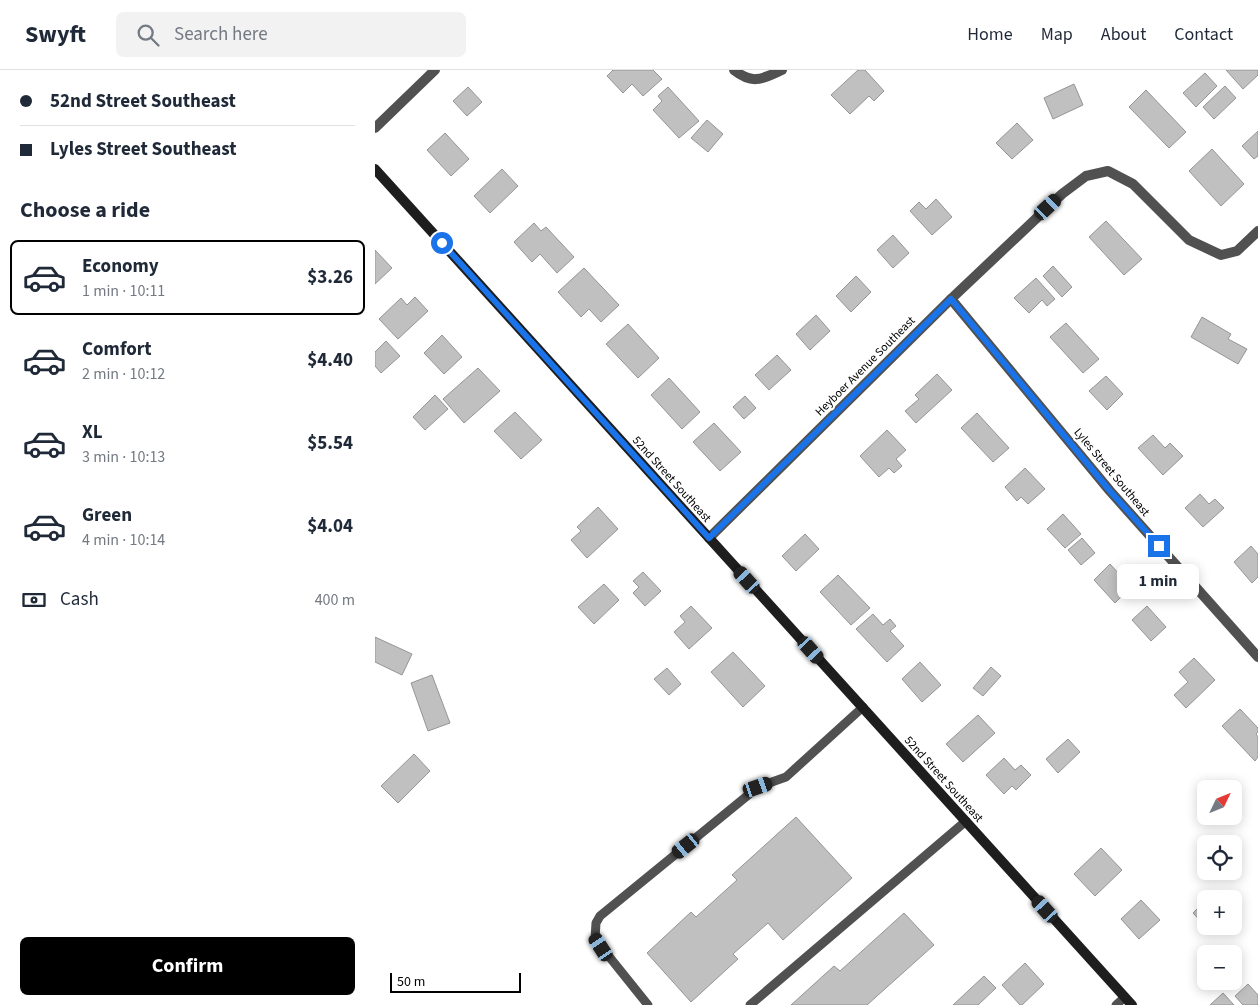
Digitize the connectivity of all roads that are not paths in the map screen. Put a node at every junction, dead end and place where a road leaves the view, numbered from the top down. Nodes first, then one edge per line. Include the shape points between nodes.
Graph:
1 (435, 70) edge
2 (734, 70) edge
3 (781, 70) edge
4 (375, 128) edge
5 (375, 170) edge
6 (1258, 231) edge
7 (951, 299) junction
8 (709, 538) junction
9 (1258, 657) edge
10 (863, 706) junction
11 (966, 821) junction
12 (1125, 996) junction
13 (648, 1005) edge
14 (750, 1005) edge
15 (1116, 1005) edge
16 (1132, 1005) edge

1 - 4 street
2 - 3 street via 758,81
5 - 8 main road, 52nd Street Southeast
6 - 7 street, Heyboer Avenue Southeast via 1237,251 1221,255 1189,240 1133,184 1108,170 1086,176 1062,194
7 - 8 street, Heyboer Avenue Southeast
7 - 9 street, Lyles Street Southeast via 1110,491
8 - 10 main road, 52nd Street Southeast
10 - 11 main road, 52nd Street Southeast
10 - 13 lane via 786,777 758,787 600,916 595,939
11 - 12 main road, 52nd Street Southeast
11 - 14 lane
12 - 15 lane
12 - 16 main road, 52nd Street Southeast

